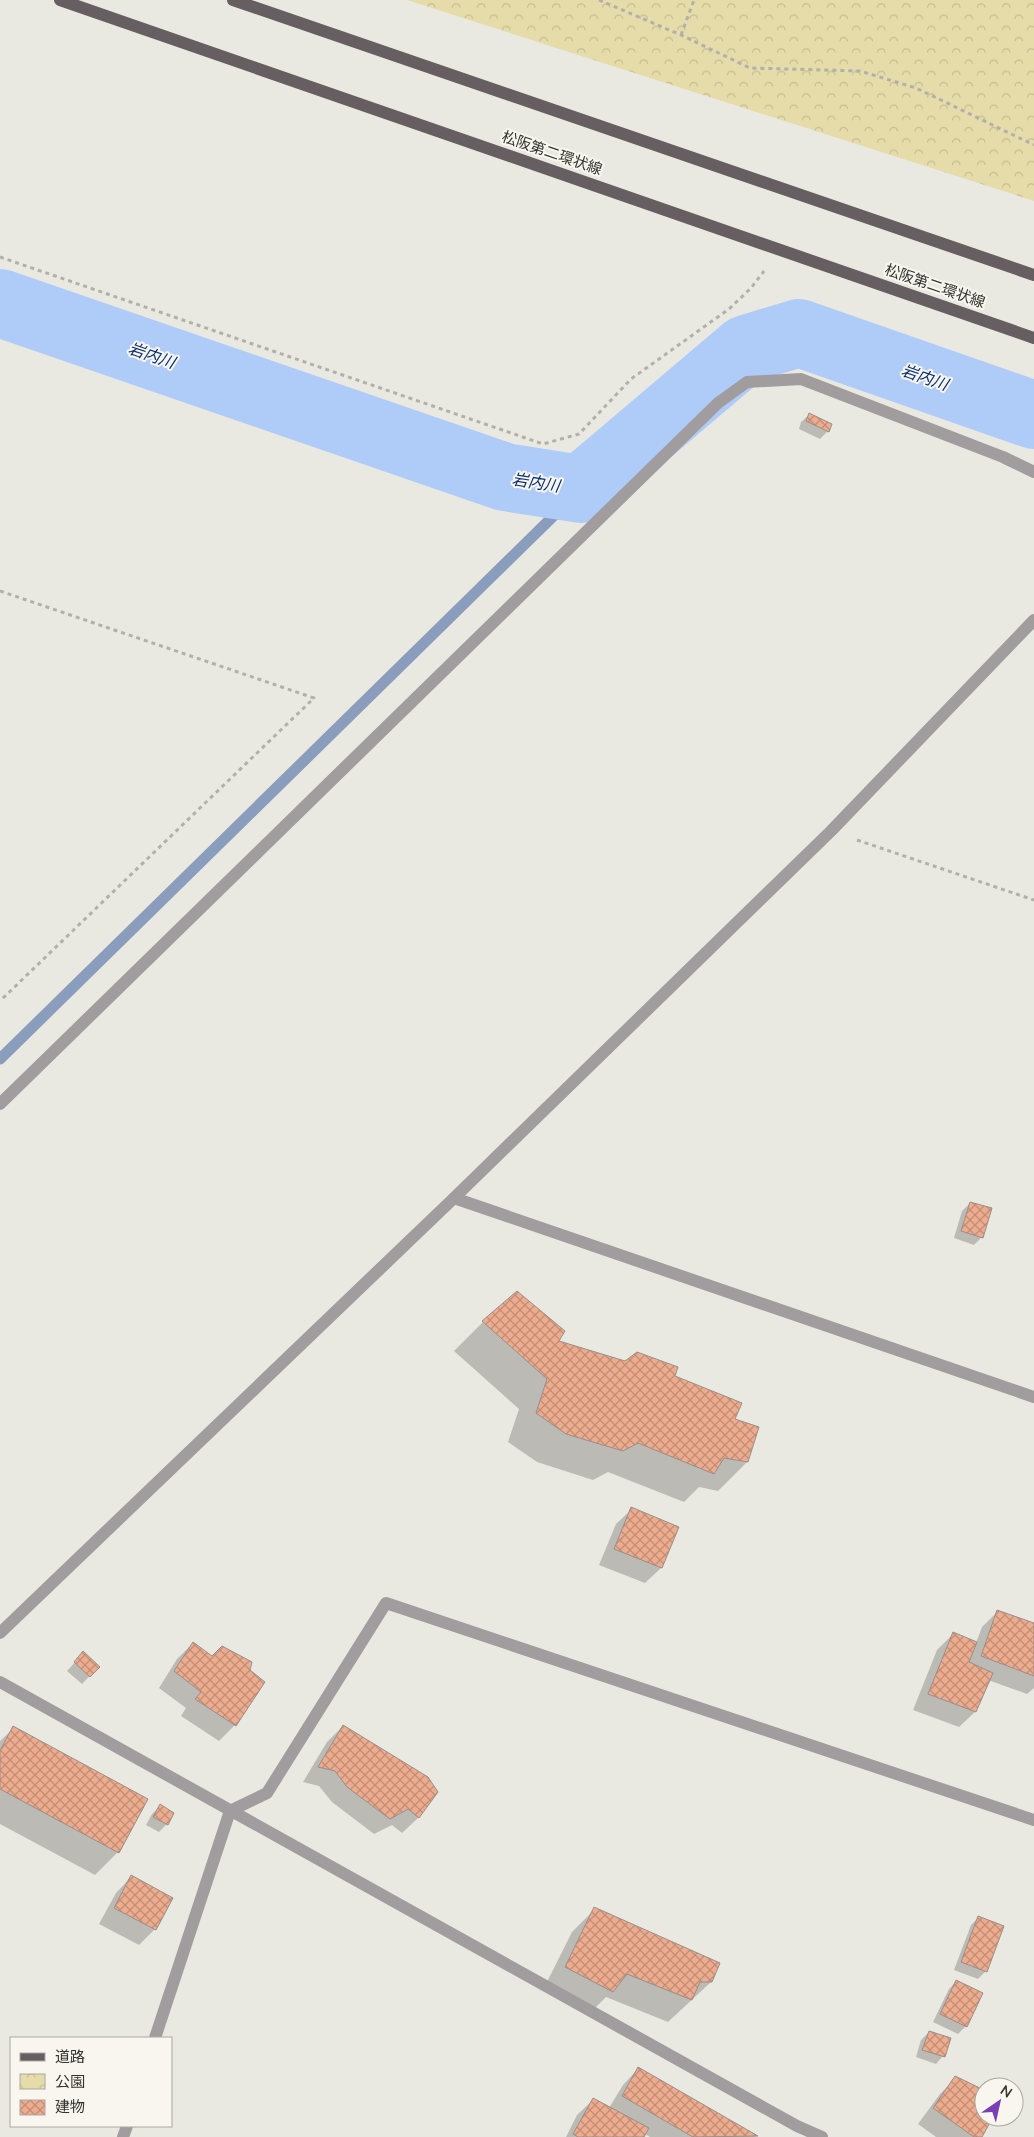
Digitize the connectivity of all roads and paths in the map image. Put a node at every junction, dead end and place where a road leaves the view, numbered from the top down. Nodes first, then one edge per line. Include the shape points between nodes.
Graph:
1 (60, 0) edge
2 (233, 0) edge
3 (599, 0) edge
4 (694, 0) edge
5 (681, 35) junction
6 (1034, 145) edge
7 (780, 250) junction
8 (0, 258) edge
9 (1034, 275) edge
10 (1034, 338) edge
11 (1034, 472) edge
12 (0, 591) edge
13 (1034, 620) edge
14 (831, 831) junction
15 (1034, 900) edge
16 (0, 1001) edge
17 (0, 1104) edge
18 (454, 1198) junction
19 (1034, 1397) edge
20 (0, 1634) edge
21 (0, 1682) edge
22 (230, 1810) junction
23 (1034, 1820) edge
24 (156, 2037) edge
25 (822, 2137) edge

1 - 7 main road, 松阪第二環状線
2 - 9 main road
3 - 5 path
4 - 5 path
5 - 6 path via 750,68 860,71 916,88
7 - 8 path via 752,288 729,309 631,379 579,434 543,444
7 - 10 main road, 松阪第二環状線
11 - 17 street via 801,380 747,382 711,410
12 - 16 path via 314,698
13 - 14 street
14 - 15 path
14 - 18 street
18 - 19 street
18 - 20 street
21 - 22 street
22 - 23 street via 267,1793 386,1603
22 - 24 street
22 - 25 street

